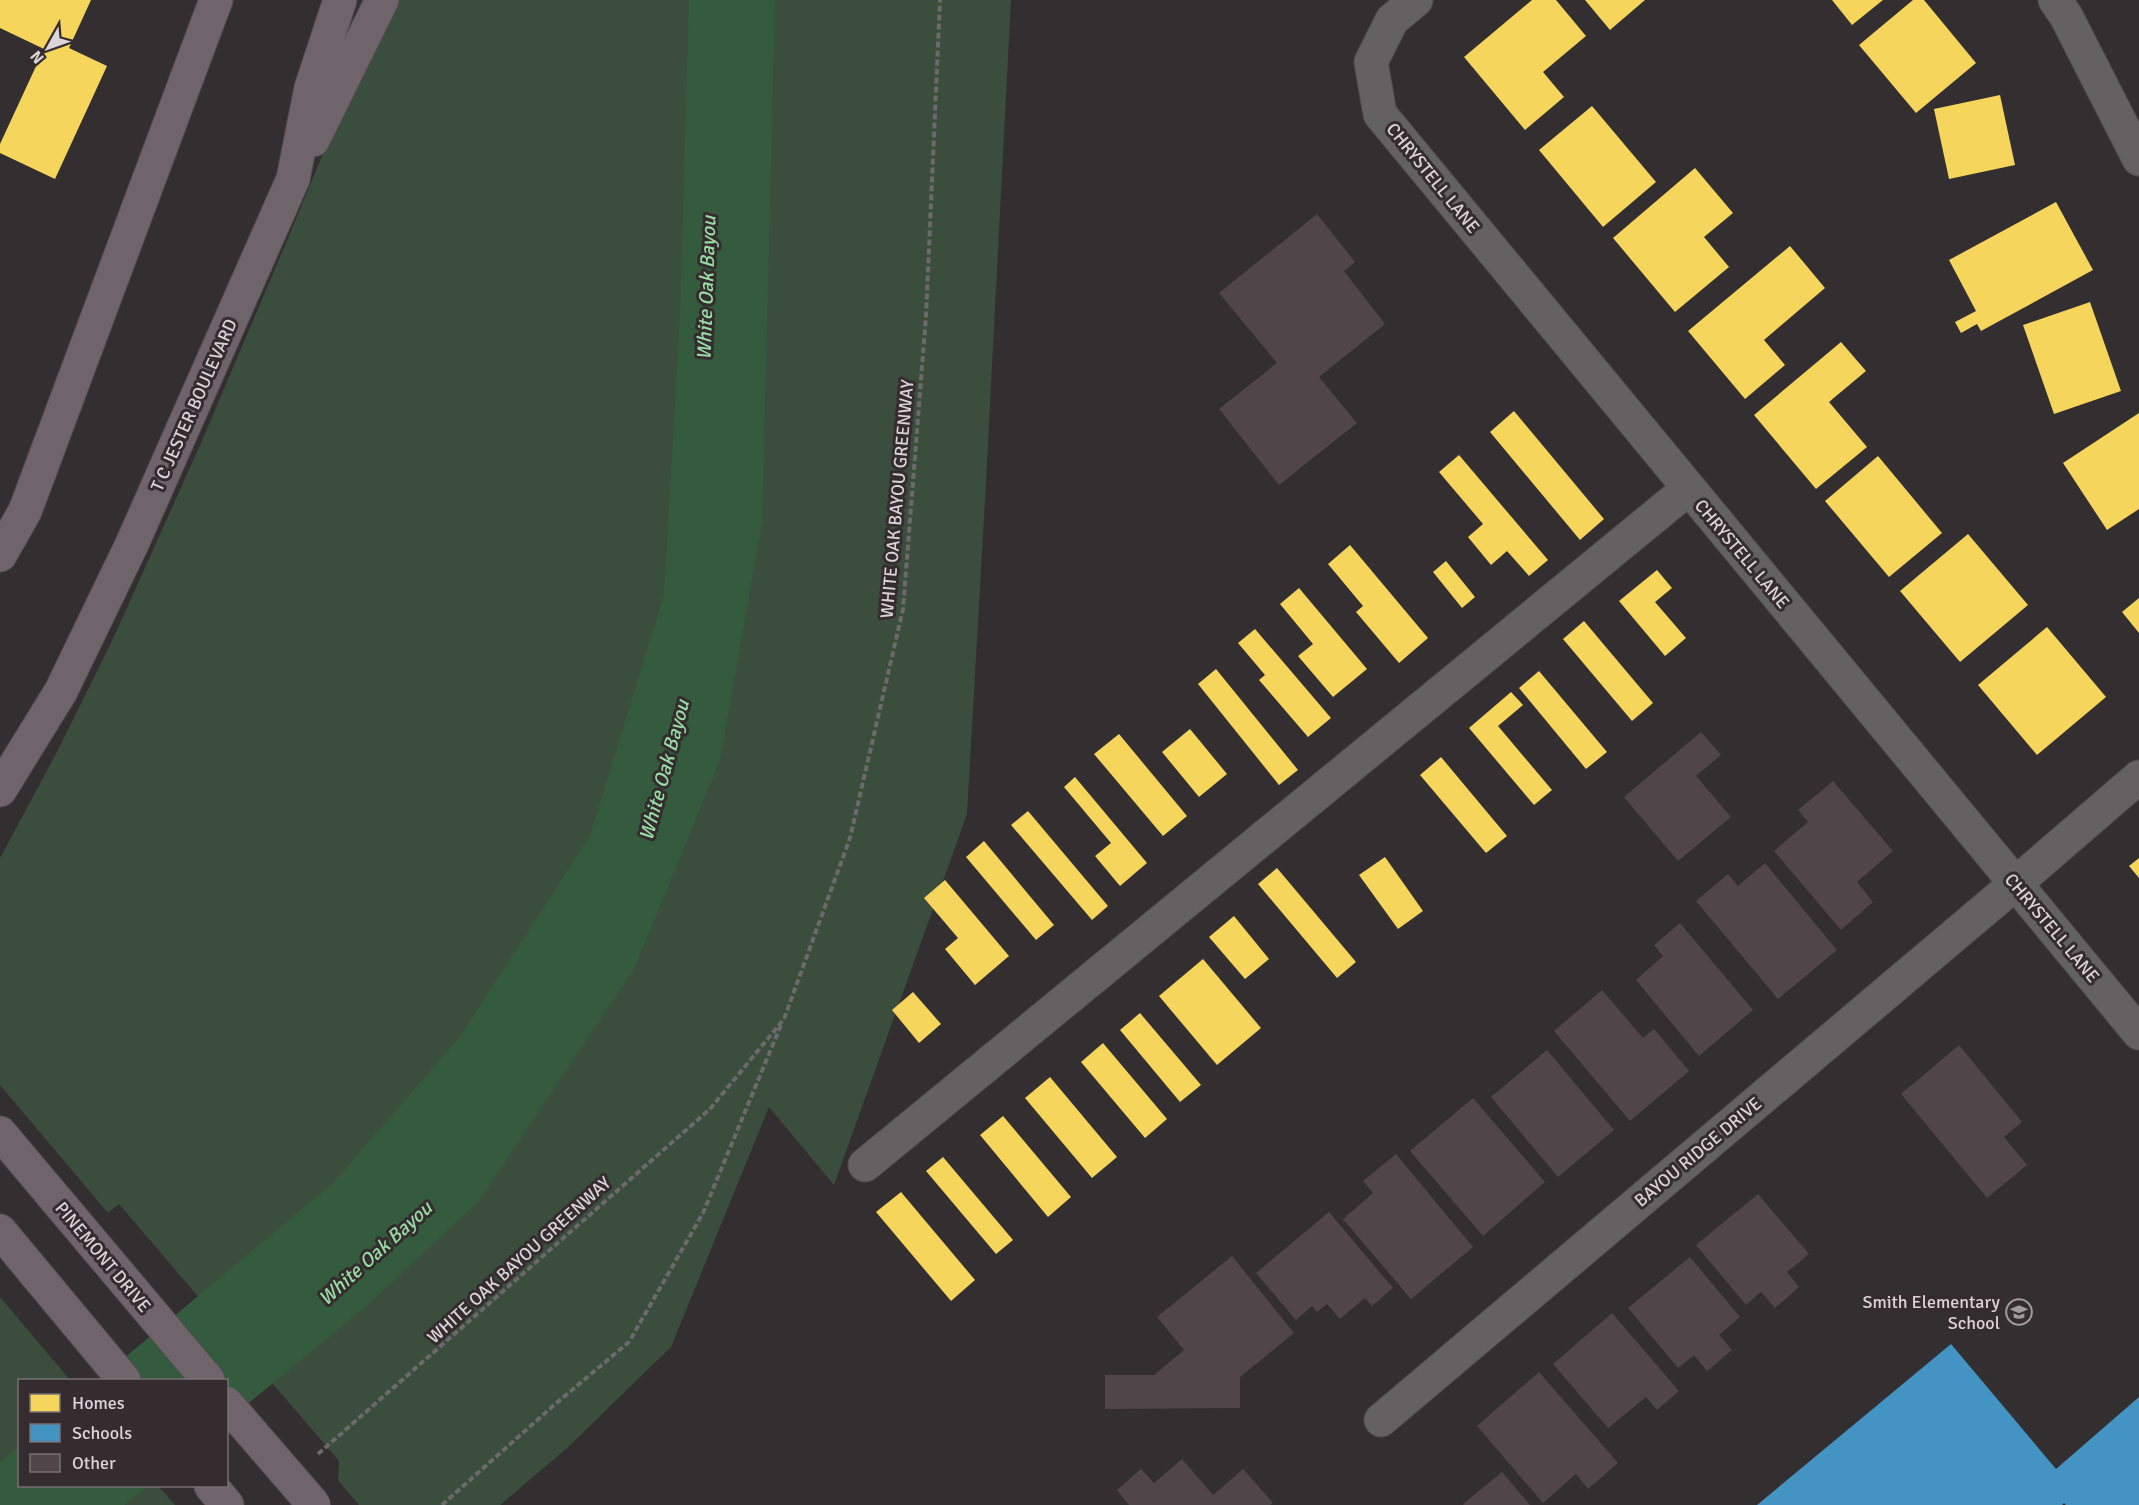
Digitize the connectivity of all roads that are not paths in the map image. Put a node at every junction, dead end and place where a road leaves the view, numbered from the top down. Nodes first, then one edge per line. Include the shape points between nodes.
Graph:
1 (216, 0) edge
2 (340, 0) edge
3 (382, 0) edge
4 (1416, 0) edge
5 (2055, 0) edge
6 (2139, 159) edge
7 (293, 179) junction
8 (1688, 489) junction
9 (0, 555) edge
10 (2139, 777) edge
11 (0, 790) edge
12 (2015, 884) junction
13 (2139, 1033) edge
14 (0, 1133) edge
15 (865, 1165) dead end
16 (0, 1231) edge
17 (123, 1379) edge
18 (207, 1379) edge
19 (228, 1404) edge
20 (1381, 1420) dead end
21 (213, 1487) edge
22 (227, 1505) edge
23 (314, 1505) edge

1 - 9 main road via 25,511
2 - 7 main road, T C JESTER BOULEVARD via 311,88
3 - 7 main road
4 - 8 street, CHRYSTELL LANE via 1392,20 1371,62 1380,114
5 - 6 street
7 - 11 main road, T C JESTER BOULEVARD via 132,544 61,691
8 - 12 street, CHRYSTELL LANE
8 - 15 street
10 - 12 street, BAYOU RIDGE DRIVE
12 - 13 street, CHRYSTELL LANE
12 - 20 street, BAYOU RIDGE DRIVE
14 - 18 main road, PINEMONT DRIVE
16 - 17 main road
19 - 23 main road, bridge
21 - 22 main road

